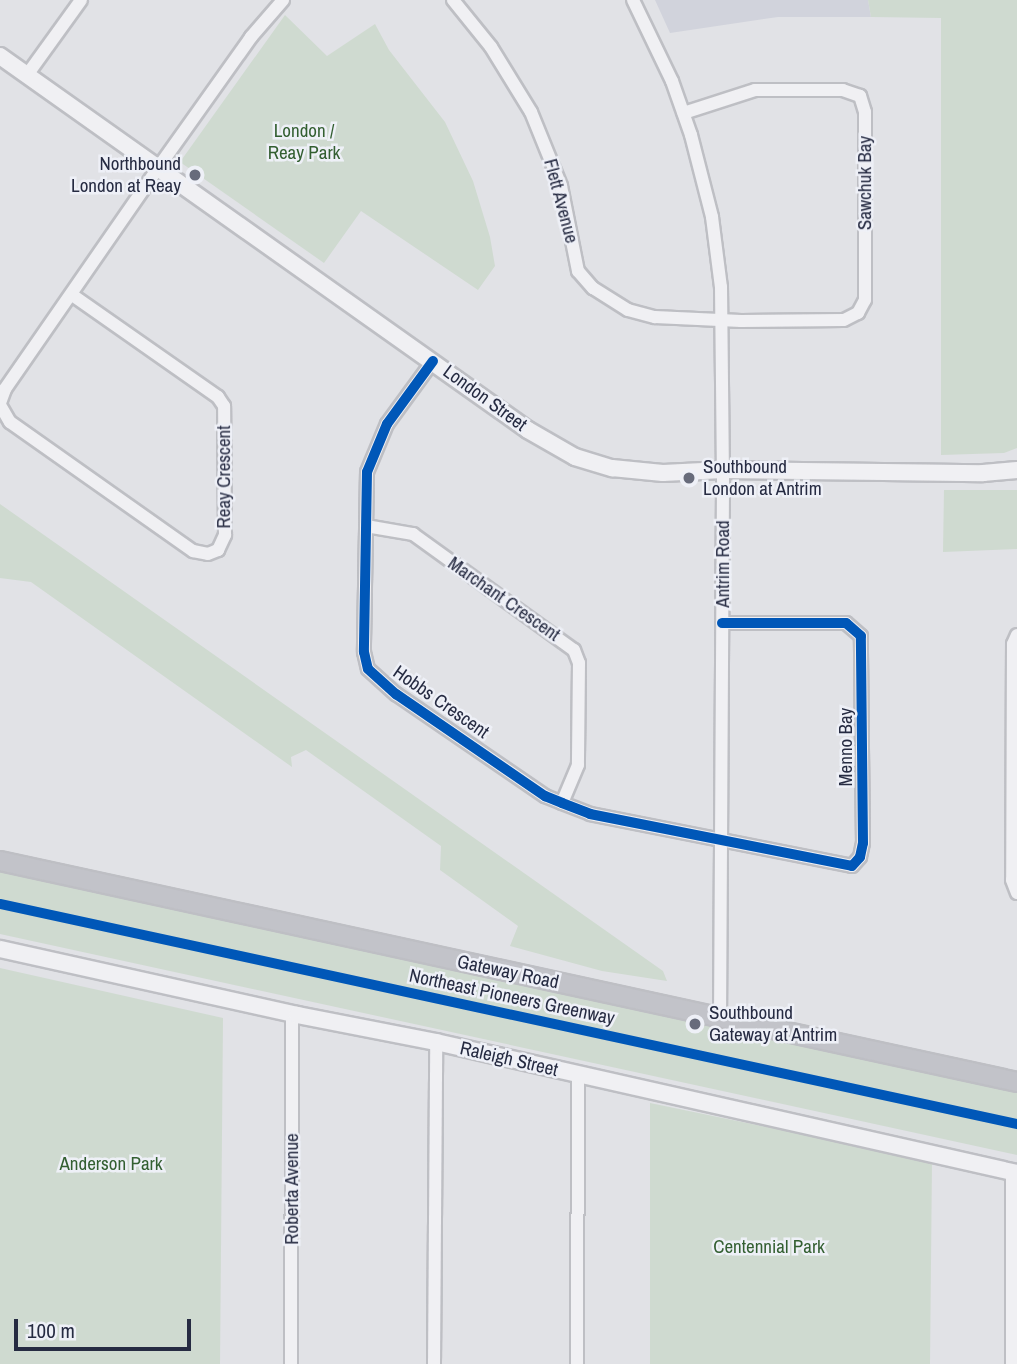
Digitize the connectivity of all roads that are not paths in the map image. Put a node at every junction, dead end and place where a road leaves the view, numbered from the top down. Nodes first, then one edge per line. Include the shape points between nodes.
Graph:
1 (80, 0) edge
2 (283, 0) edge
3 (453, 0) edge
4 (633, 0) edge
5 (0, 56) edge
6 (27, 75) junction
7 (684, 113) junction
8 (158, 168) junction
9 (71, 294) junction
10 (722, 319) junction
11 (433, 361) junction
12 (0, 404) edge
13 (723, 470) junction
14 (1017, 470) edge
15 (366, 526) junction
16 (722, 623) junction
17 (1017, 635) edge
18 (1015, 764) edge
19 (562, 803) junction
20 (721, 841) junction
21 (0, 862) edge
22 (1017, 893) edge
23 (0, 949) edge
24 (292, 1014) junction
25 (720, 1017) junction
26 (436, 1042) junction
27 (578, 1076) junction
28 (1017, 1082) edge
29 (1015, 1173) edge
30 (291, 1364) edge
31 (434, 1364) edge
32 (577, 1364) edge
33 (1012, 1364) edge

1 - 6 street
2 - 8 street, Reay Crescent
3 - 10 street, Flett Avenue via 509,74 531,112 561,186 581,277 642,315
4 - 7 street, Antrim Road
5 - 6 street, London Street
6 - 8 street, London Street
7 - 10 street, Antrim Road via 712,217
7 - 10 street, Sawchuk Bay via 755,90 843,90 860,96 864,103 863,307 844,320
8 - 9 street, Reay Crescent
8 - 11 street, London Street
9 - 12 street, Reay Crescent
9 - 12 street, Reay Crescent via 218,397 224,406 225,535 218,550 208,554 193,551 10,422
10 - 13 street, Antrim Road
11 - 13 street, London Street via 528,430 575,457 637,471
11 - 15 street, Hobbs Crescent via 375,447 367,472
13 - 14 street, London Street
13 - 16 street, Antrim Road
15 - 19 street, Hobbs Crescent via 364,652 368,668 396,694
15 - 19 street, Marchant Crescent via 413,534 574,650 579,663 578,765
16 - 20 street, Antrim Road
16 - 20 street, Menno Bay via 846,624 861,636 863,843 852,866
17 - 18 street via 1013,644
18 - 22 street via 1012,880
19 - 20 street, Hobbs Crescent via 590,814
20 - 25 street, Antrim Road
21 - 25 main road, Gateway Road
23 - 24 street, Raleigh Street
24 - 26 street, Raleigh Street
24 - 30 street, Roberta Avenue
25 - 28 main road, Gateway Road
26 - 27 street, Raleigh Street
26 - 31 street
27 - 29 street, Raleigh Street
27 - 32 street
29 - 33 street

